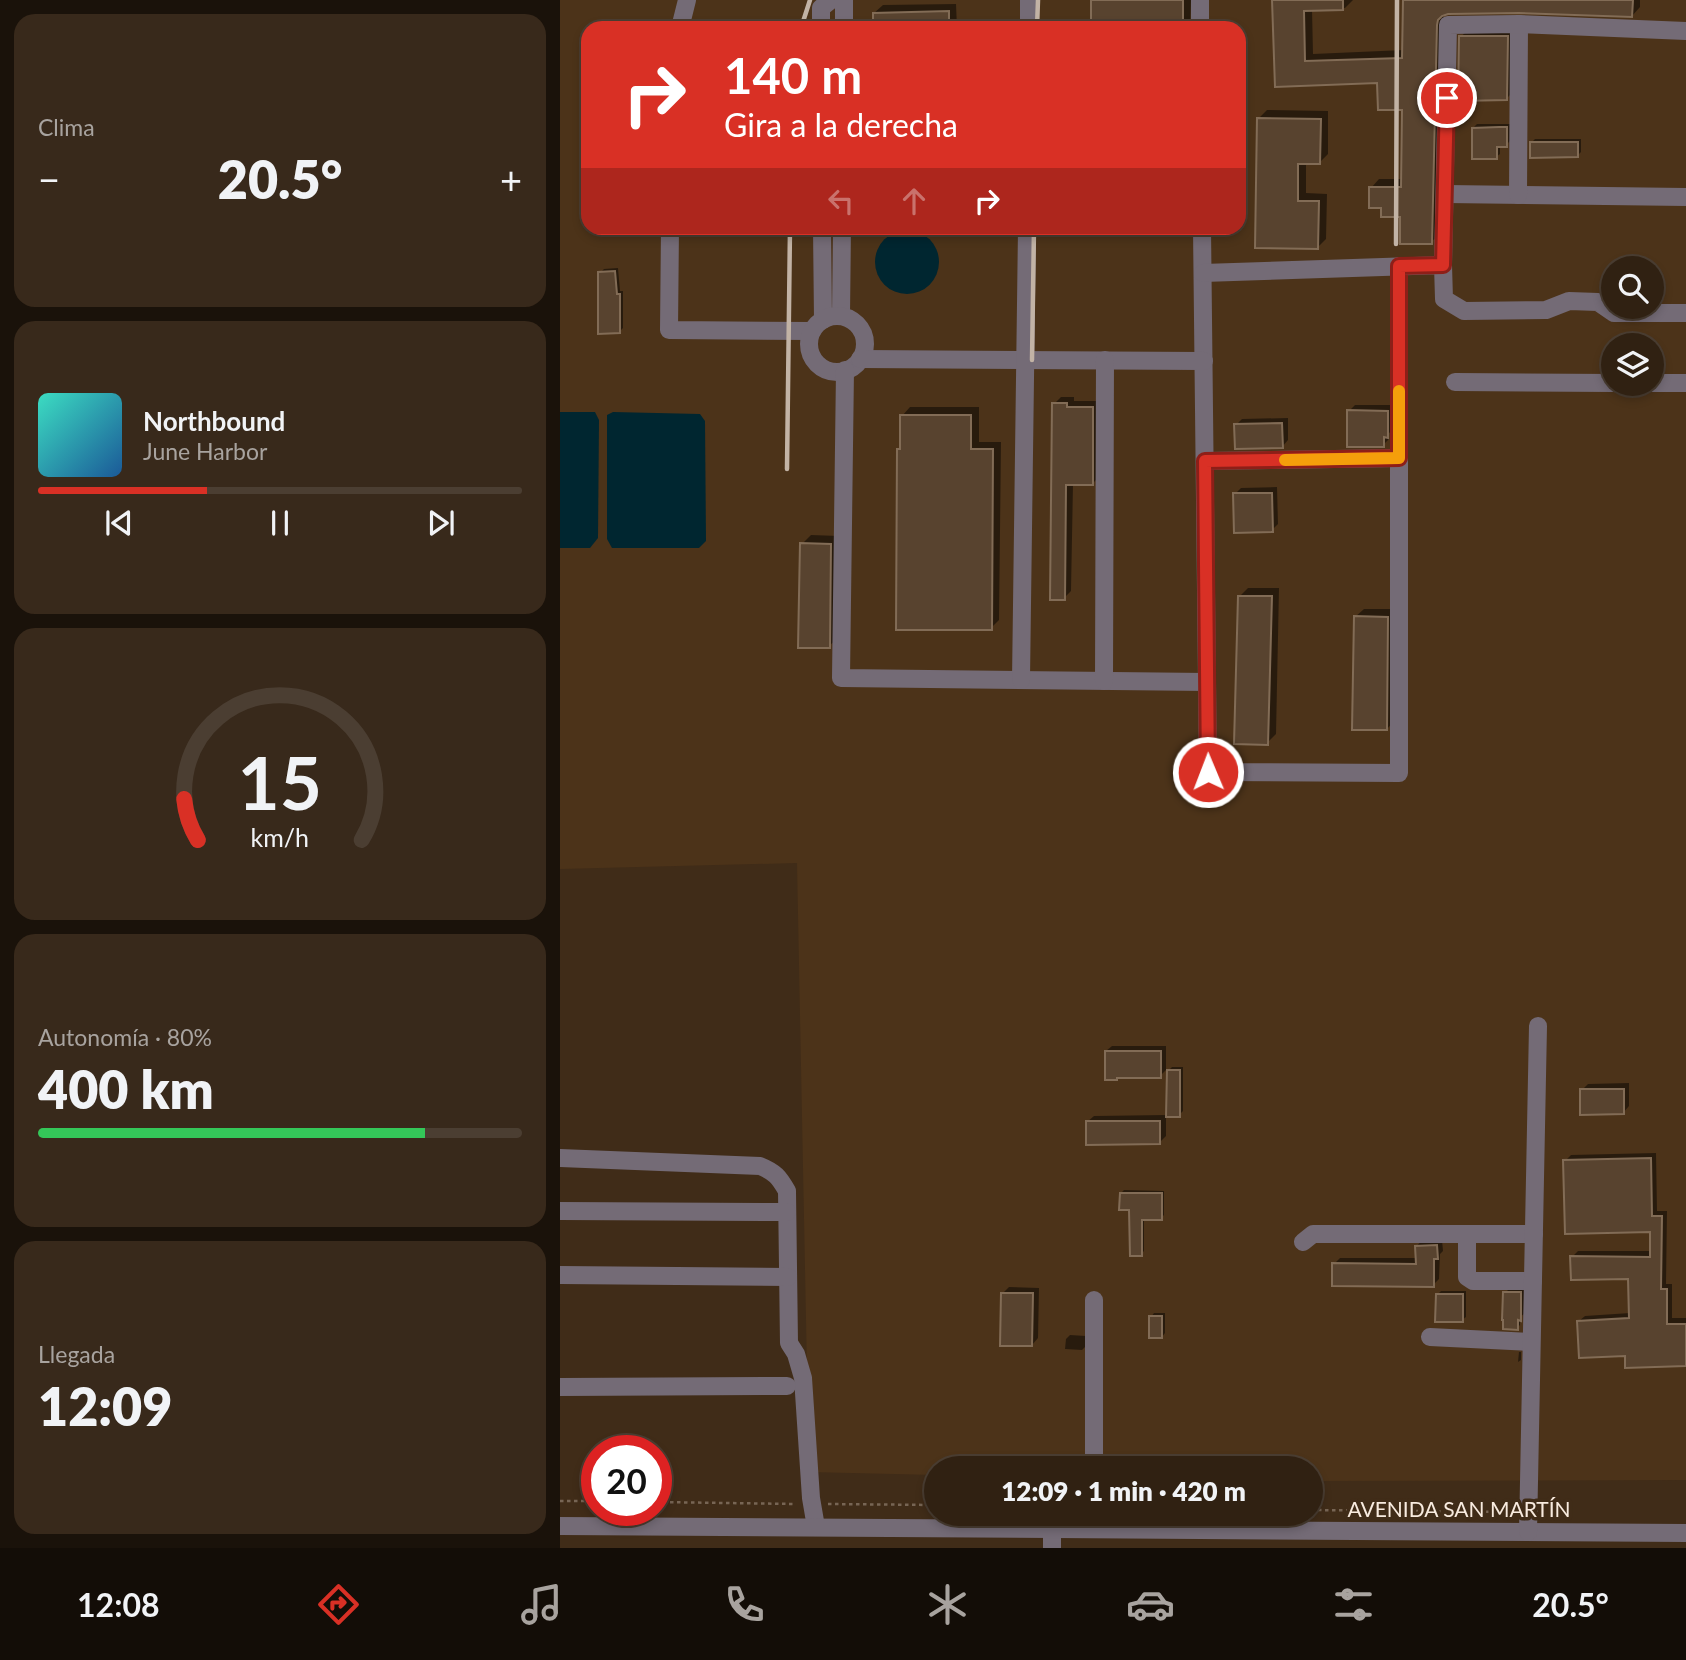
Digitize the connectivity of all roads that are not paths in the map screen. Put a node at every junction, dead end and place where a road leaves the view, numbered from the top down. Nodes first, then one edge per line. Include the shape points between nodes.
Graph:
1 (687, 0) edge
2 (831, 0) edge
3 (844, 0) edge
4 (1029, 0) edge
5 (1200, 0) edge
6 (682, 21) edge
7 (821, 21) edge
8 (844, 21) edge
9 (1029, 21) edge
10 (1200, 21) edge
11 (1519, 24) junction
12 (1686, 31) edge
13 (1446, 194) junction
14 (1518, 195) junction
15 (1686, 197) edge
16 (670, 235) edge
17 (822, 235) edge
18 (841, 235) edge
19 (1027, 235) edge
20 (1202, 235) edge
21 (1443, 265) junction
22 (1399, 266) junction
23 (1203, 272) junction
24 (1686, 313) edge
25 (825, 322) junction
26 (1025, 360) junction
27 (1105, 360) junction
28 (1204, 361) junction
29 (853, 365) junction
30 (1455, 382) dead end
31 (1601, 383) edge
32 (1664, 383) edge
33 (1686, 383) edge
34 (1399, 458) junction
35 (1205, 461) junction
36 (1021, 680) junction
37 (1104, 681) junction
38 (1207, 681) junction
39 (1538, 1026) dead end
40 (560, 1158) edge
41 (560, 1210) edge
42 (787, 1212) junction
43 (1467, 1234) junction
44 (1534, 1234) junction
45 (1303, 1242) dead end
46 (560, 1275) edge
47 (788, 1277) junction
48 (1533, 1281) junction
49 (1094, 1300) dead end
50 (1430, 1337) dead end
51 (1531, 1342) junction
52 (788, 1386) dead end
53 (560, 1387) edge
54 (1094, 1456) edge
55 (560, 1525) edge
56 (1068, 1526) edge
57 (1291, 1526) edge
58 (816, 1527) junction
59 (1052, 1529) junction
60 (1528, 1532) junction
61 (1686, 1533) edge
62 (1592, 1540) edge
63 (1052, 1548) edge

1 - 6 street
2 - 7 street via 821,8
3 - 8 street
4 - 9 street
5 - 10 street
11 - 12 street
11 - 13 street via 1448,26
11 - 14 street
13 - 14 street
13 - 21 street
14 - 15 street
16 - 25 street via 669,330
17 - 25 street
18 - 25 street
19 - 26 street
20 - 23 street
21 - 22 street
21 - 24 street via 1444,299 1464,311 1546,310 1569,301 1598,302 1614,313
22 - 23 street
22 - 34 street
23 - 28 street
25 - 29 street via 850,319 862,332 864,351
25 - 29 street via 809,342 813,359 836,372
26 - 27 street
26 - 29 street
26 - 36 street
27 - 28 street
27 - 37 street
28 - 35 street
29 - 36 street via 841,678
30 - 31 street
32 - 33 street
34 - 35 street
34 - 38 street via 1399,773 1208,772
35 - 38 street
36 - 37 street
37 - 38 street
39 - 44 street
40 - 42 street via 761,1166 774,1172 787,1191
41 - 42 street
42 - 47 street
43 - 44 street
43 - 45 street via 1313,1234
43 - 48 street via 1467,1277 1472,1281
44 - 48 street
46 - 47 street
47 - 58 street via 789,1343 803,1378
48 - 51 street
49 - 54 street
50 - 51 street
51 - 60 street
52 - 53 street
55 - 58 street, AVENIDA SAN MARTÍN
56 - 59 street, AVENIDA SAN MARTÍN
57 - 60 street, AVENIDA SAN MARTÍN
58 - 59 street, AVENIDA SAN MARTÍN
59 - 63 street
60 - 62 street, AVENIDA SAN MARTÍN
61 - 62 street, AVENIDA SAN MARTÍN

